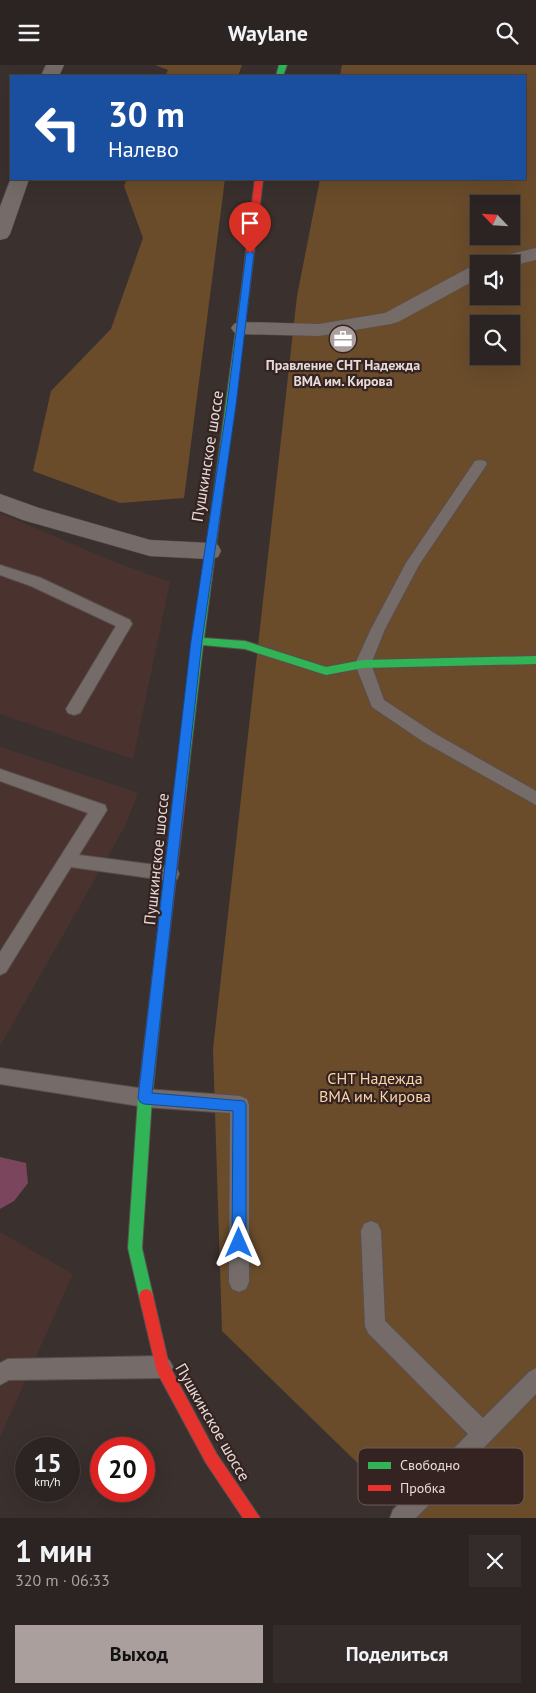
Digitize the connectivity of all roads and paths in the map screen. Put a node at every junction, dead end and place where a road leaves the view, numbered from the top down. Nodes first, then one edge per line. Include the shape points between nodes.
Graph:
1 (20, 180) edge
2 (259, 180) edge
3 (0, 233) edge
4 (536, 255) edge
5 (520, 258) edge
6 (470, 275) edge
7 (241, 328) junction
8 (480, 464) dead end
9 (0, 502) edge
10 (209, 551) junction
11 (2, 573) edge
12 (197, 641) junction
13 (536, 660) edge
14 (363, 664) junction
15 (74, 709) dead end
16 (0, 775) edge
17 (536, 799) edge
18 (68, 860) junction
19 (171, 875) junction
20 (0, 967) edge
21 (0, 1076) edge
22 (144, 1098) junction
23 (371, 1231) dead end
24 (239, 1282) dead end
25 (162, 1367) junction
26 (0, 1374) edge
27 (536, 1379) edge
28 (484, 1434) junction
29 (470, 1448) edge
30 (414, 1505) edge
31 (252, 1518) edge
32 (401, 1518) edge

1 - 3 street
2 - 7 main road, Пушкинское шоссе
4 - 5 street
6 - 7 street via 391,318 319,330
7 - 10 main road, Пушкинское шоссе
8 - 14 lane via 413,563
9 - 10 street via 150,548
10 - 12 main road, Пушкинское шоссе
11 - 15 lane via 36,582 125,624
12 - 14 main road via 245,645 326,671
12 - 19 main road, Пушкинское шоссе
13 - 14 main road
14 - 17 lane via 377,703 428,737
16 - 18 lane via 98,810
18 - 19 lane
18 - 20 lane
19 - 22 main road, Пушкинское шоссе
21 - 22 lane
22 - 24 lane via 240,1105
22 - 25 main road, Пушкинское шоссе via 135,1247
23 - 28 lane via 375,1326
25 - 26 lane via 8,1370
25 - 31 main road, Пушкинское шоссе via 211,1458
27 - 28 lane
28 - 29 lane
30 - 32 lane

